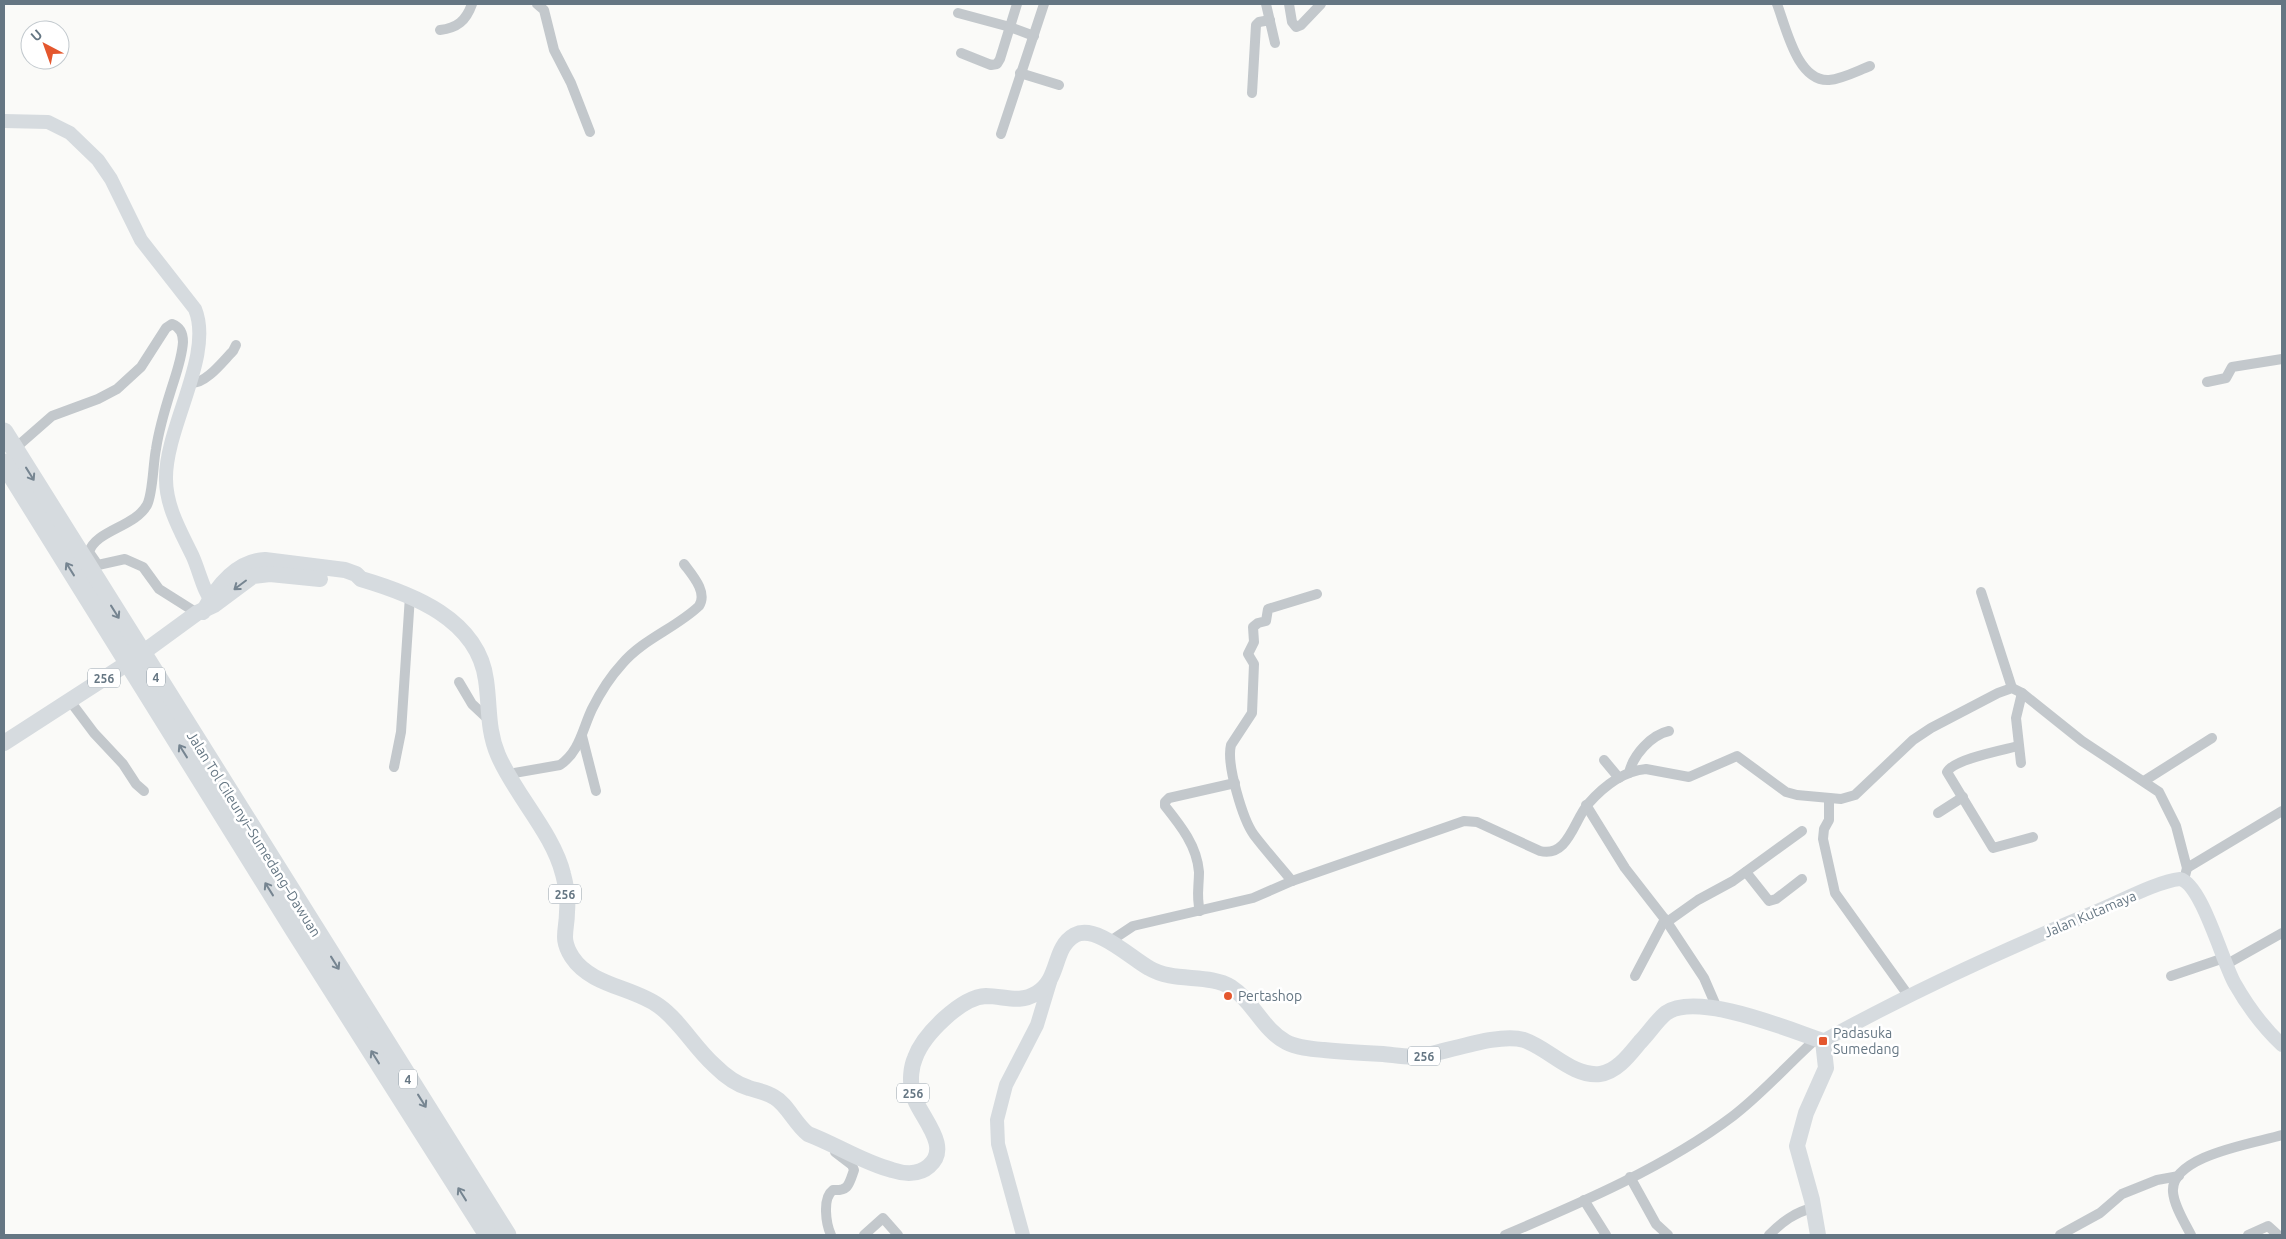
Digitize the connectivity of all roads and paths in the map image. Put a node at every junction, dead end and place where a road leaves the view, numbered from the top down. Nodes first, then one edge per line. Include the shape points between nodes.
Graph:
1 (472, 4) edge
2 (537, 4) edge
3 (1017, 4) edge
4 (1044, 4) edge
5 (1266, 4) edge
6 (1289, 4) edge
7 (1777, 4) edge
8 (1318, 5) edge
9 (958, 13) dead end
10 (1270, 20) junction
11 (1010, 27) junction
12 (440, 30) dead end
13 (1034, 36) junction
14 (1274, 43) dead end
15 (961, 54) dead end
16 (1870, 66) dead end
17 (1020, 73) junction
18 (1060, 85) dead end
19 (1252, 93) dead end
20 (4, 121) edge
21 (590, 132) dead end
22 (1001, 134) dead end
23 (236, 345) dead end
24 (2282, 359) edge
25 (2207, 382) dead end
26 (191, 383) junction
27 (4, 432) edge
28 (4, 462) edge
29 (684, 564) dead end
30 (272, 568) junction
31 (1981, 592) dead end
32 (1317, 594) dead end
33 (410, 596) junction
34 (206, 607) junction
35 (460, 682) dead end
36 (2017, 691) junction
37 (70, 701) junction
38 (488, 719) junction
39 (1669, 731) dead end
40 (582, 736) junction
41 (2212, 738) dead end
42 (4, 743) edge
43 (2018, 746) junction
44 (1604, 760) dead end
45 (2021, 763) dead end
46 (394, 767) dead end
47 (508, 774) junction
48 (1624, 776) junction
49 (1234, 779) junction
50 (2144, 781) junction
51 (144, 791) dead end
52 (596, 791) dead end
53 (1963, 797) junction
54 (1829, 798) junction
55 (1586, 805) junction
56 (2282, 811) edge
57 (1938, 814) dead end
58 (1802, 831) dead end
59 (2033, 837) dead end
60 (1746, 872) junction
61 (2185, 874) junction
62 (1802, 879) dead end
63 (1292, 881) junction
64 (1200, 911) junction
65 (1666, 921) junction
66 (302, 926) junction
67 (2282, 933) edge
68 (1109, 942) junction
69 (2225, 961) junction
70 (1636, 976) dead end
71 (2171, 976) dead end
72 (1050, 982) junction
73 (1908, 995) junction
74 (1027, 999) junction
75 (1717, 1008) junction
76 (1037, 1026) junction
77 (1820, 1040) junction
78 (2282, 1045) edge
79 (2282, 1135) edge
80 (822, 1139) junction
81 (2179, 1176) junction
82 (1630, 1177) junction
83 (1584, 1200) junction
84 (1813, 1208) junction
85 (1519, 1233) edge
86 (488, 1235) edge
87 (507, 1235) edge
88 (831, 1235) edge
89 (864, 1235) edge
90 (898, 1235) edge
91 (1023, 1235) edge
92 (1505, 1235) edge
93 (1606, 1235) edge
94 (1668, 1235) edge
95 (1769, 1235) edge
96 (1818, 1235) edge
97 (2060, 1235) edge
98 (2191, 1235) edge
99 (2248, 1235) edge
100 (2278, 1235) edge

1 - 12 street via 458,25
2 - 21 street via 544,10 554,50
3 - 11 street
4 - 13 street
5 - 10 street
6 - 8 street via 1296,27
7 - 16 street via 1800,62 1813,77 1830,80
9 - 11 street
10 - 14 street
10 - 19 street via 1256,25
11 - 13 street
11 - 15 street via 997,64
13 - 17 street
17 - 18 street
17 - 22 street
20 - 26 main road via 51,123 70,132 98,160 141,240 198,315 199,336
23 - 26 street via 203,379
24 - 25 street via 2232,367 2226,378
26 - 34 main road via 171,443 166,479 174,517 198,567
27 -> 66 highway, Jalan Tol Cileunyi–Sumedang–Dawuan / 4
28 - 34 street via 28,435 52,416 117,389 141,367 166,328 172,324 178,327 183,340 181,357 158,434 150,497 146,507 132,520 101,537 91,545 89,552 98,565 125,559 143,567 159,589
66 -> 28 highway, Jalan Tol Cileunyi–Sumedang–Dawuan / 4
29 - 40 street via 701,591 702,603 622,663 597,700
30 - 33 main road, 256 via 307,572 345,570
30 -> 34 main road, 256 via 253,576
30 - 34 main road, 256 via 256,561 232,573 213,593
31 - 36 street
32 - 49 street via 1268,609 1266,621 1253,627 1254,642 1248,654 1254,664 1253,708 1230,747
33 - 38 main road, 256 via 436,609 452,622 482,658 487,680
33 - 46 street via 401,732
34 - 37 main road, 256
35 - 38 street via 472,704
36 - 43 street
36 - 50 street via 2082,741
36 - 54 street via 1981,701 1931,728 1855,795
37 - 42 main road, 256
37 - 51 street
38 - 47 main road, 256 via 498,755
39 - 48 street via 1644,745
40 - 47 street via 572,755 560,765
40 - 52 street
41 - 50 street
43 - 45 street
43 - 53 street via 1950,768 1947,772
44 - 48 street
47 - 80 main road, 256 via 561,869 567,913 564,931 567,947 578,965 612,985 658,1005 728,1078 774,1096 800,1128
48 - 54 street via 1646,769 1689,777 1737,756 1786,792
48 - 55 street via 1605,787
49 - 63 street via 1254,835
49 - 64 street via 1165,802 1192,846 1198,868 1196,897
50 - 61 street via 2164,797 2176,826
53 - 57 street
53 - 59 street via 1993,848
54 - 73 street via 1829,820 1823,830 1823,839 1835,893
55 - 63 street via 1567,840 1549,852 1540,852 1477,822 1464,821
55 - 65 street via 1625,868
56 - 61 street
58 - 60 street
60 - 62 street via 1769,901
60 - 65 street
61 - 69 main road via 2211,923
61 - 73 main road, Jalan Kutamaya
63 - 64 street via 1253,898
64 - 68 street via 1133,926
65 - 70 street
65 - 75 street via 1704,978
86 -> 66 highway, Jalan Tol Cileunyi–Sumedang–Dawuan / 4
66 -> 87 highway, Jalan Tol Cileunyi–Sumedang–Dawuan / 4
67 - 69 street
68 - 72 main road, 256 via 1090,933 1077,934 1065,944
68 - 75 main road, 256 via 1152,970 1231,987 1278,1037 1287,1043 1323,1050 1413,1057 1516,1039 1540,1048 1574,1068 1590,1074 1605,1074 1624,1060 1666,1013 1687,1007
69 - 71 street
69 - 78 main road via 2233,982 2249,1007
72 - 74 main road
72 - 76 main road
73 - 77 main road, Jalan Kutamaya
74 - 76 main road
74 - 80 main road, 256 via 975,998 934,1029 920,1048 912,1071 911,1089 933,1133 938,1152 926,1168 911,1173 896,1172
75 - 77 main road, 256 via 1777,1023
76 - 91 main road via 1006,1086 997,1120 998,1144
77 - 82 street via 1733,1116 1674,1155
77 - 84 main road via 1826,1068 1798,1138 1798,1153
79 - 81 street via 2212,1153
80 - 88 street via 854,1170 845,1189 833,1190 827,1197 827,1224
81 - 97 street via 2157,1180 2122,1194 2100,1213
81 - 98 street via 2174,1196
82 - 83 street
82 - 94 street via 1656,1224
83 - 85 street
83 - 93 street
84 - 95 street via 1789,1217
84 - 96 main road
85 - 92 street
89 - 90 street via 883,1218
99 - 100 street via 2268,1226

